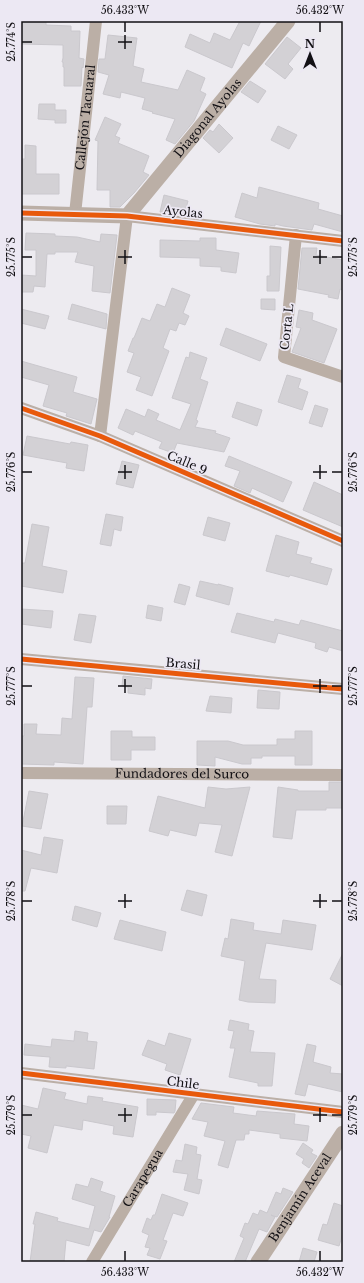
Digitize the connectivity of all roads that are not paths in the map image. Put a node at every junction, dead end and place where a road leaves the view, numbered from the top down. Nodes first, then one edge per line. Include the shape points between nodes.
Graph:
1 (96, 21) edge
2 (288, 21) edge
3 (21, 213) edge
4 (75, 214) junction
5 (127, 216) junction
6 (296, 235) junction
7 (343, 241) edge
8 (343, 377) edge
9 (21, 408) edge
10 (100, 436) junction
11 (343, 541) edge
12 (21, 659) edge
13 (343, 689) edge
14 (21, 773) edge
15 (343, 775) edge
16 (21, 1073) edge
17 (194, 1094) junction
18 (343, 1112) edge
19 (343, 1133) edge
20 (92, 1262) edge
21 (258, 1262) edge

1 - 4 street, Callejón Tacuaral
2 - 5 street, Diagonal Ayolas
3 - 4 street, Ayolas
4 - 5 street, Ayolas
5 - 6 street, Ayolas
5 - 10 street
6 - 7 street, Ayolas
6 - 8 street, Corta L via 284,357
9 - 10 street, Calle 9
10 - 11 street, Calle 9
12 - 13 street, Brasil
14 - 15 street, Fundadores del Surco
16 - 17 street, Chile
17 - 18 street, Chile
17 - 20 street, Carapegua
19 - 21 street, Benjamín Aceval

